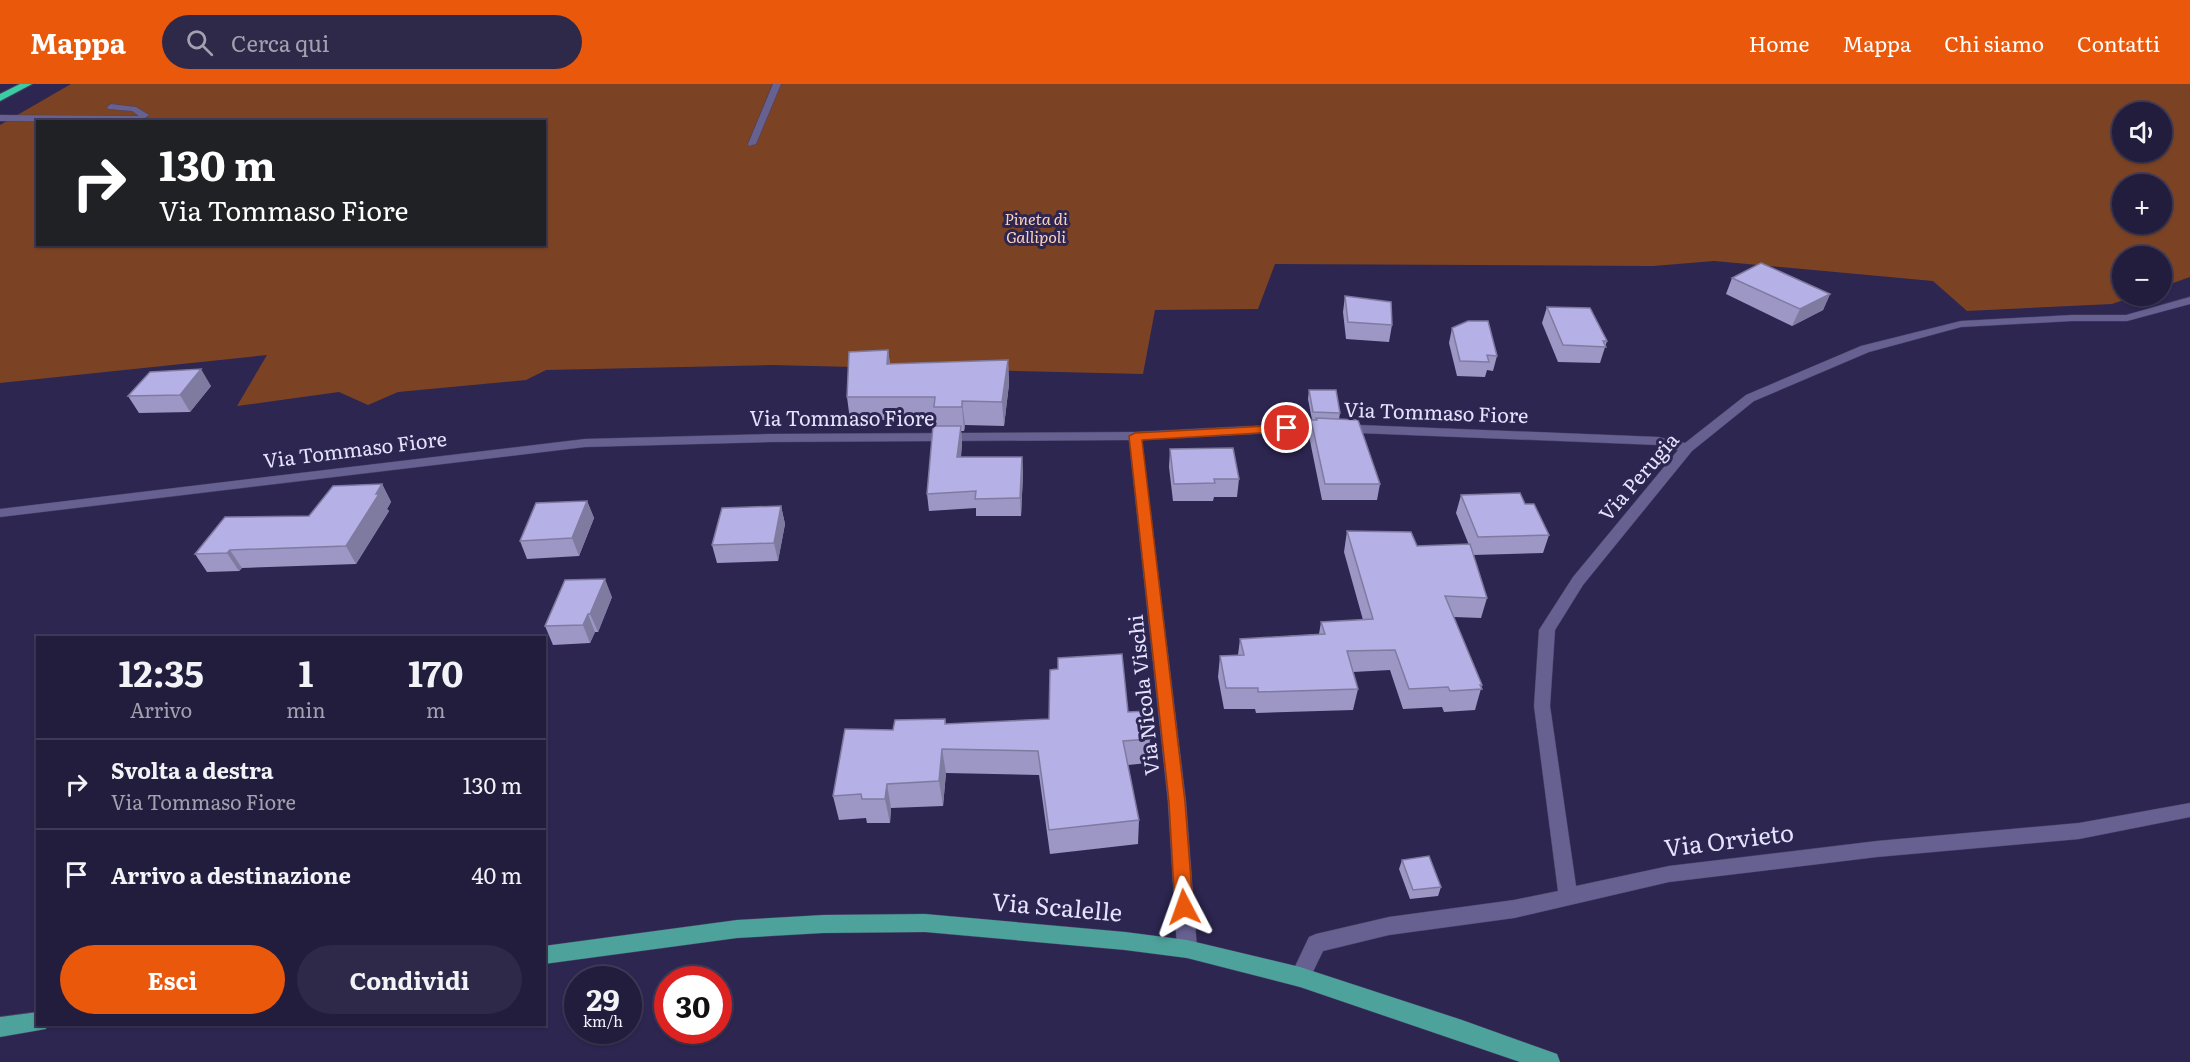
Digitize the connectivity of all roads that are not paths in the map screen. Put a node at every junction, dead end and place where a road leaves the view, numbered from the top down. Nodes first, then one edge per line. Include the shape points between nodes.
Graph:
1 (5, 84) edge
2 (27, 84) edge
3 (777, 84) edge
4 (0, 86) edge
5 (0, 98) edge
6 (111, 107) dead end
7 (4, 118) edge
8 (136, 120) edge
9 (752, 144) dead end
10 (2190, 300) edge
11 (1135, 436) junction
12 (1687, 448) junction
13 (0, 513) edge
14 (2190, 810) edge
15 (1568, 896) junction
16 (1187, 949) junction
17 (546, 955) edge
18 (1300, 977) junction
19 (36, 1022) edge
20 (0, 1027) edge
21 (1549, 1062) edge

1 - 4 highway
2 - 5 highway
3 - 9 street
6 - 8 street via 141,111 145,115
7 - 8 street
10 - 12 street, Via Perugia via 2127,318 1961,324 1865,348 1750,398
11 - 12 street, Via Tommaso Fiore via 1309,427 1658,441
11 - 13 street, Via Tommaso Fiore via 585,443
11 - 16 street, Via Nicola Vischi via 1177,802
12 - 15 street, Via Perugia via 1578,581 1546,630 1542,706
14 - 15 street, Via Orvieto via 2079,831 1877,849 1669,874
15 - 18 street, Via Orvieto via 1514,909 1389,926 1316,943
16 - 17 main road, Via Scalelle via 926,923 736,930
16 - 18 main road, Via Scalelle
18 - 21 main road, Via Scalelle
19 - 20 main road

